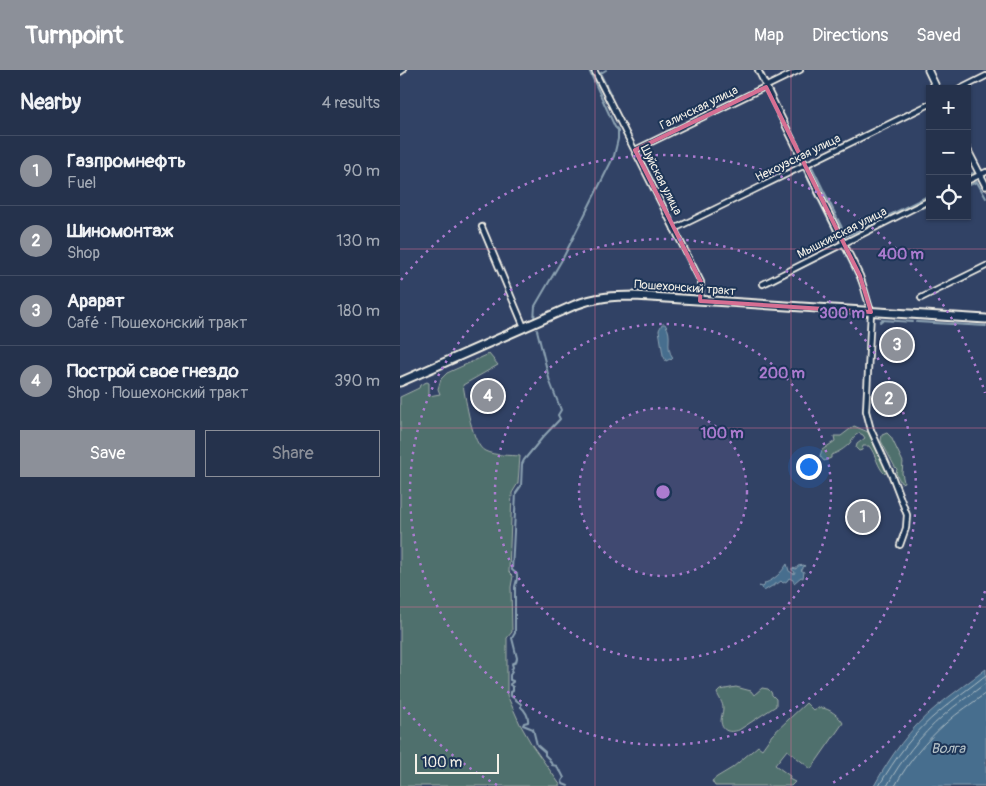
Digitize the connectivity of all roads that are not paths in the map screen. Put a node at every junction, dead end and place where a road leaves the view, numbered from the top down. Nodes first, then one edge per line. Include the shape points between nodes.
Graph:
1 (594, 70) edge
2 (758, 70) edge
3 (800, 70) edge
4 (928, 70) edge
5 (986, 76) edge
6 (935, 85) edge
7 (968, 85) edge
8 (766, 87) junction
9 (926, 106) edge
10 (635, 150) junction
11 (971, 155) edge
12 (805, 165) junction
13 (983, 173) edge
14 (971, 179) edge
15 (986, 186) edge
16 (926, 202) edge
17 (482, 228) dead end
18 (674, 229) junction
19 (844, 243) junction
20 (986, 266) edge
21 (763, 284) dead end
22 (921, 298) dead end
23 (700, 301) junction
24 (871, 312) junction
25 (986, 319) edge
26 (524, 327) junction
27 (400, 382) edge
28 (900, 545) dead end

1 - 10 street, Шуйская улица
2 - 8 street
3 - 8 street, Галичская улица
4 - 6 street
5 - 7 street
8 - 10 street, Галичская улица
8 - 12 street
9 - 12 street, Некоузская улица
10 - 18 street, Шуйская улица
11 - 13 street
12 - 18 street, Некоузская улица
12 - 19 street
13 - 14 street
13 - 15 street
16 - 19 street, Мышкинская улица
17 - 26 street
18 - 23 street, Шуйская улица via 701,282
19 - 21 street, Мышкинская улица
19 - 24 street via 863,283
20 - 22 street
23 - 24 main road, Пошехонский тракт
23 - 26 main road, Пошехонский тракт via 626,296 598,298
24 - 25 main road, Пошехонский тракт
24 - 28 street via 866,410 871,430 907,515
26 - 27 main road, Пошехонский тракт

